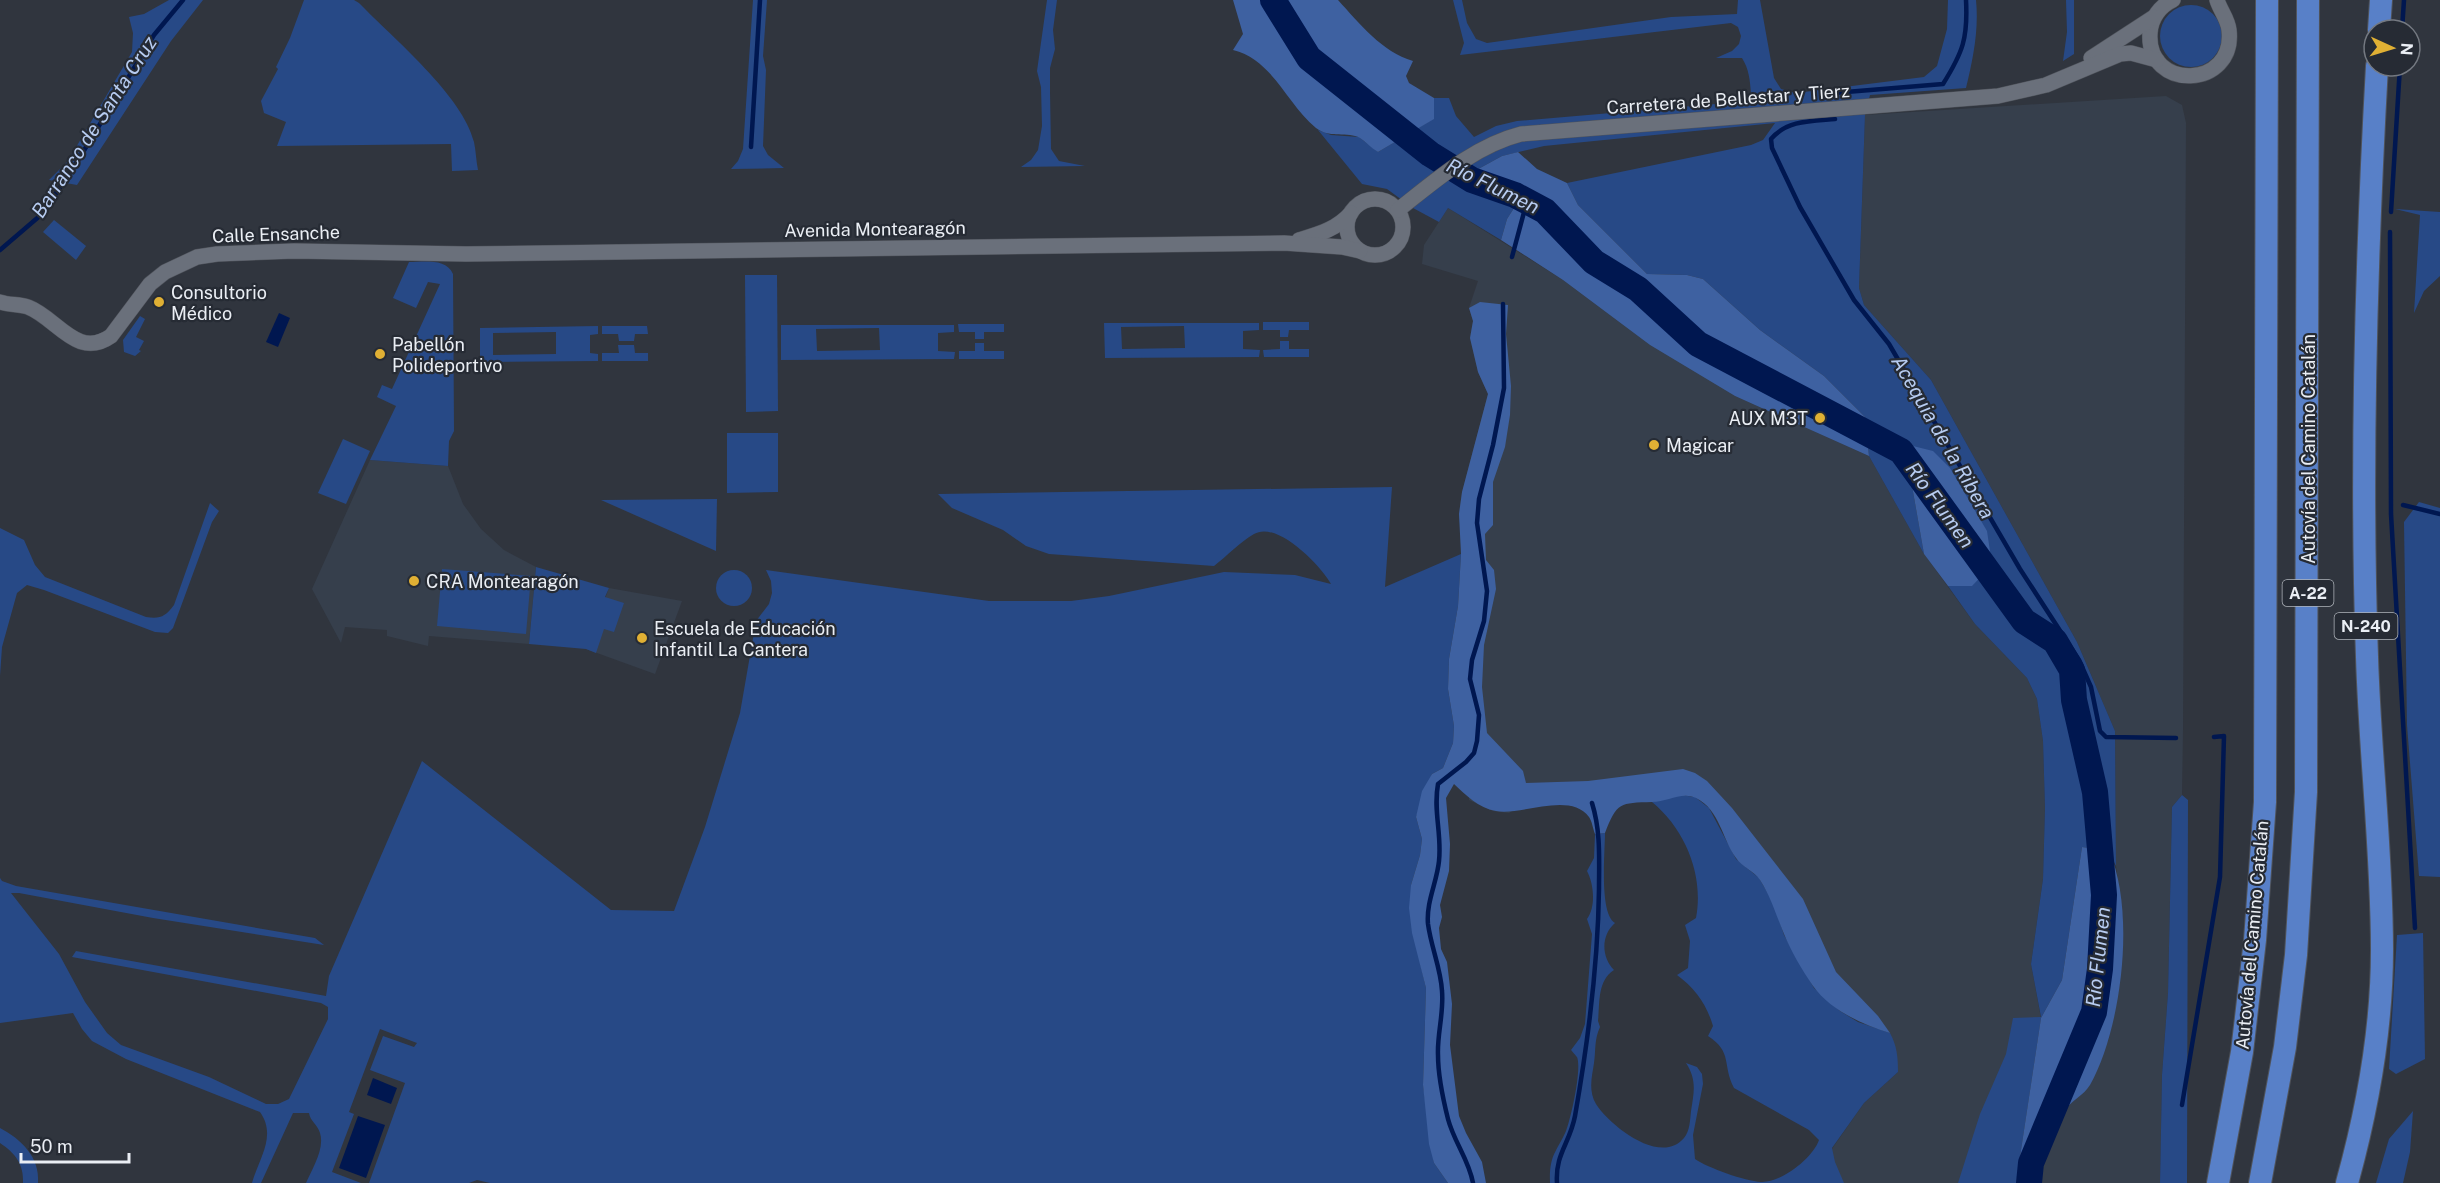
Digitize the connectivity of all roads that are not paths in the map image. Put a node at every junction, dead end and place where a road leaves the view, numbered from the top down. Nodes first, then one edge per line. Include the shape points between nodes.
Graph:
1 (2173, 0) edge
2 (2206, 0) edge
3 (2267, 0) edge
4 (2308, 0) edge
5 (2381, 0) edge
6 (2219, 6) edge
7 (2154, 18) junction
8 (2380, 18) edge
9 (2157, 60) junction
10 (2079, 70) junction
11 (2376, 78) edge
12 (1398, 210) junction
13 (1351, 213) junction
14 (1284, 243) junction
15 (1360, 251) junction
16 (466, 254) joint
17 (0, 302) edge
18 (2218, 1183) edge
19 (2260, 1183) edge
20 (2347, 1183) edge

1 - 7 street
2 - 6 street
3 - 18 highway, Autovía del Camino Catalán / A-22 via 2265,802 2242,1052
4 - 19 highway, Autovía del Camino Catalán / A-22 via 2306,792 2296,955 2285,1047
5 - 8 highway
6 - 9 street via 2230,33 2229,45 2217,65 2188,76 2170,71
7 - 9 street via 2150,39
7 - 10 street
9 - 10 street via 2120,54
10 - 12 street, Carretera de Bellestar y Tierz via 2046,85 1998,96 1521,134 1482,148
11 - 20 highway, N-240 via 2362,435 2367,659 2382,952 2378,1026 2368,1097
12 - 13 street via 1379,199 1368,200
12 - 15 street via 1404,224 1399,242 1381,255
13 - 14 street, Avenida Montearagón via 1342,224 1323,233
13 - 15 street via 1348,234
14 - 15 street, Avenida Montearagón
14 - 16 street, Avenida Montearagón
16 - 17 street, Calle Ensanche via 294,251 197,257 150,284 111,336 98,344 78,341 27,306

